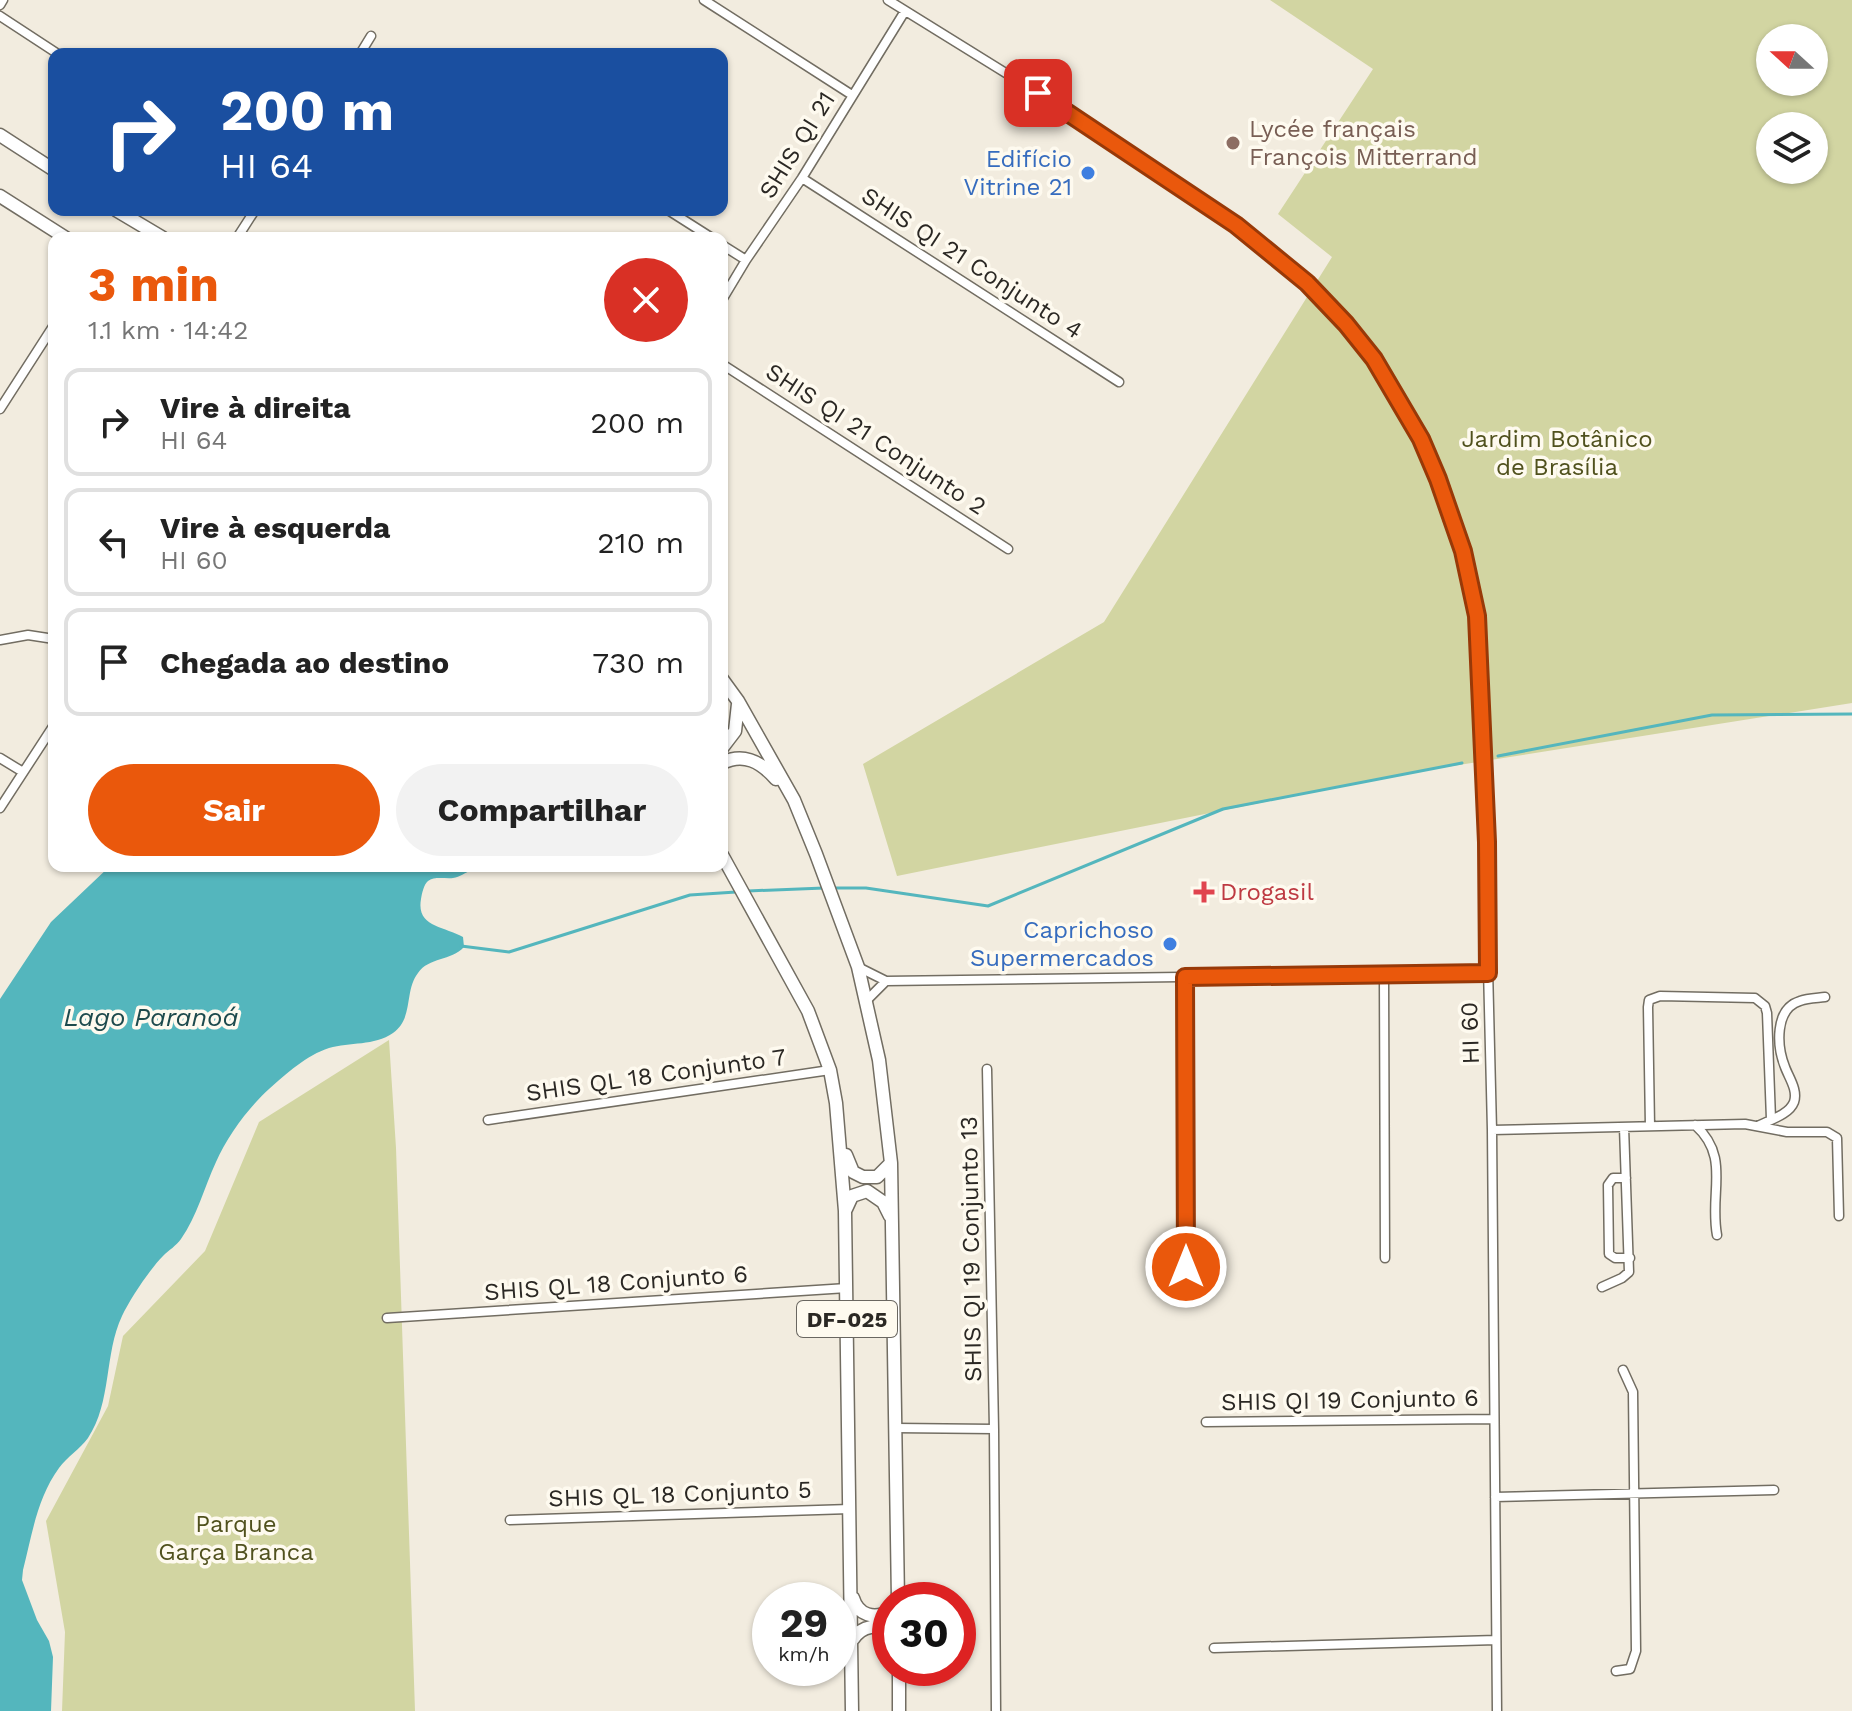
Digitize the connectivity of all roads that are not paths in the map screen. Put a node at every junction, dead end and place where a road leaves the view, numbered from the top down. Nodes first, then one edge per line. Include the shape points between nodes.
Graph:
1 (3, 0) edge
2 (704, 0) edge
3 (888, 0) edge
4 (0, 5) edge
5 (905, 11) junction
6 (0, 16) edge
7 (371, 36) dead end
8 (49, 48) edge
9 (364, 48) edge
10 (852, 95) junction
11 (0, 135) edge
12 (48, 166) edge
13 (802, 178) junction
14 (0, 196) edge
15 (124, 216) edge
16 (677, 216) edge
17 (57, 232) edge
18 (147, 232) edge
19 (703, 232) edge
20 (728, 249) edge
21 (746, 260) junction
22 (728, 290) edge
23 (48, 334) edge
24 (728, 368) edge
25 (1119, 382) dead end
26 (0, 409) edge
27 (1008, 549) dead end
28 (48, 638) edge
29 (0, 640) edge
30 (728, 687) edge
31 (738, 701) junction
32 (48, 734) edge
33 (728, 740) edge
34 (0, 758) edge
35 (728, 762) edge
36 (23, 772) junction
37 (794, 800) junction
38 (0, 808) edge
39 (728, 866) edge
40 (858, 967) junction
41 (1488, 973) junction
42 (1384, 976) junction
43 (1185, 977) junction
44 (886, 981) junction
45 (1825, 997) dead end
46 (867, 1000) junction
47 (987, 1069) dead end
48 (830, 1070) junction
49 (1771, 1119) junction
50 (488, 1120) dead end
51 (1695, 1125) junction
52 (1650, 1126) junction
53 (1758, 1126) junction
54 (1624, 1127) junction
55 (839, 1129) junction
56 (1492, 1130) junction
57 (891, 1163) junction
58 (1626, 1178) junction
59 (845, 1211) junction
60 (1839, 1216) dead end
61 (892, 1218) junction
62 (1628, 1224) junction
63 (1609, 1225) junction
64 (1717, 1235) dead end
65 (1385, 1258) dead end
66 (1630, 1258) junction
67 (1186, 1267) dead end
68 (1602, 1287) dead end
69 (847, 1288) junction
70 (387, 1318) dead end
71 (1623, 1370) dead end
72 (1493, 1419) junction
73 (1206, 1422) dead end
74 (895, 1428) junction
75 (994, 1429) junction
76 (1774, 1490) dead end
77 (1634, 1495) junction
78 (1495, 1497) junction
79 (850, 1509) junction
80 (510, 1520) dead end
81 (852, 1582) edge
82 (898, 1582) edge
83 (1496, 1640) junction
84 (1214, 1648) dead end
85 (1616, 1671) dead end
86 (852, 1686) edge
87 (899, 1686) edge
88 (852, 1711) edge
89 (899, 1711) edge
90 (996, 1711) edge
91 (1497, 1711) edge

1 - 4 street
2 - 10 street
3 - 5 street, HI 60
5 - 10 street, SHIS QI 21
5 - 41 street, HI 60 via 1236,225 1307,283 1390,383 1438,479 1473,590 1481,684
6 - 8 street
7 - 9 street
10 - 13 street, SHIS QI 21
11 - 12 main road
13 - 21 street, SHIS QI 21
13 - 25 street, SHIS QI 21 Conjunto 4
14 - 17 main road
15 - 18 main road
16 - 19 street
20 - 21 street
21 - 22 street, SHIS QI 21
23 - 26 street
24 - 27 street, SHIS QI 21 Conjunto 2
28 - 29 street
30 - 31 main road, DF-025
31 - 33 main road via 735,731
31 - 37 main road, DF-025
32 - 36 street
34 - 36 street
35 - 37 main road via 753,760
36 - 38 street
37 - 40 main road, DF-025
39 - 48 main road, DF-025 via 808,1011
40 - 44 street
40 - 46 main road, DF-025
41 - 42 street
41 - 56 street, HI 60
42 - 43 street
42 - 65 street
43 - 44 street
43 - 67 street
44 - 46 street
45 - 49 street via 1800,1001 1786,1012 1779,1033 1781,1058 1795,1101 1788,1112
46 - 57 main road, DF-025
47 - 75 street, SHIS QI 19 Conjunto 13
48 - 50 street, SHIS QL 18 Conjunto 7
48 - 55 main road, DF-025
49 - 52 street via 1767,1013 1760,1001 1660,996 1649,1000 1648,1007
49 - 53 street
51 - 52 street
51 - 53 street
51 - 64 street via 1717,1155
52 - 54 street
53 - 60 street via 1835,1135
54 - 56 street
54 - 58 street
55 - 57 main road via 857,1175 877,1177
55 - 59 main road, DF-025
56 - 72 street, HI 60
57 - 61 main road, DF-025
58 - 62 street
58 - 63 street via 1609,1182
59 - 61 main road via 852,1196 867,1191 883,1202
59 - 69 main road, DF-025
61 - 74 main road, DF-025
62 - 63 street
62 - 66 street
63 - 66 street via 1610,1256
66 - 68 street via 1627,1275
69 - 70 street, SHIS QL 18 Conjunto 6
69 - 79 main road, DF-025
71 - 77 street via 1633,1392
72 - 73 street, SHIS QI 19 Conjunto 6
72 - 78 street, HI 60
74 - 75 street
74 - 82 main road, DF-025
75 - 90 street, SHIS QI 19 Conjunto 13
76 - 77 street
77 - 78 street
77 - 85 street via 1636,1651 1630,1669
78 - 83 street, HI 60
79 - 80 street, SHIS QL 18 Conjunto 5
79 - 81 main road, DF-025
83 - 84 street
83 - 91 street, HI 60
86 - 88 main road, DF-025
87 - 89 main road

